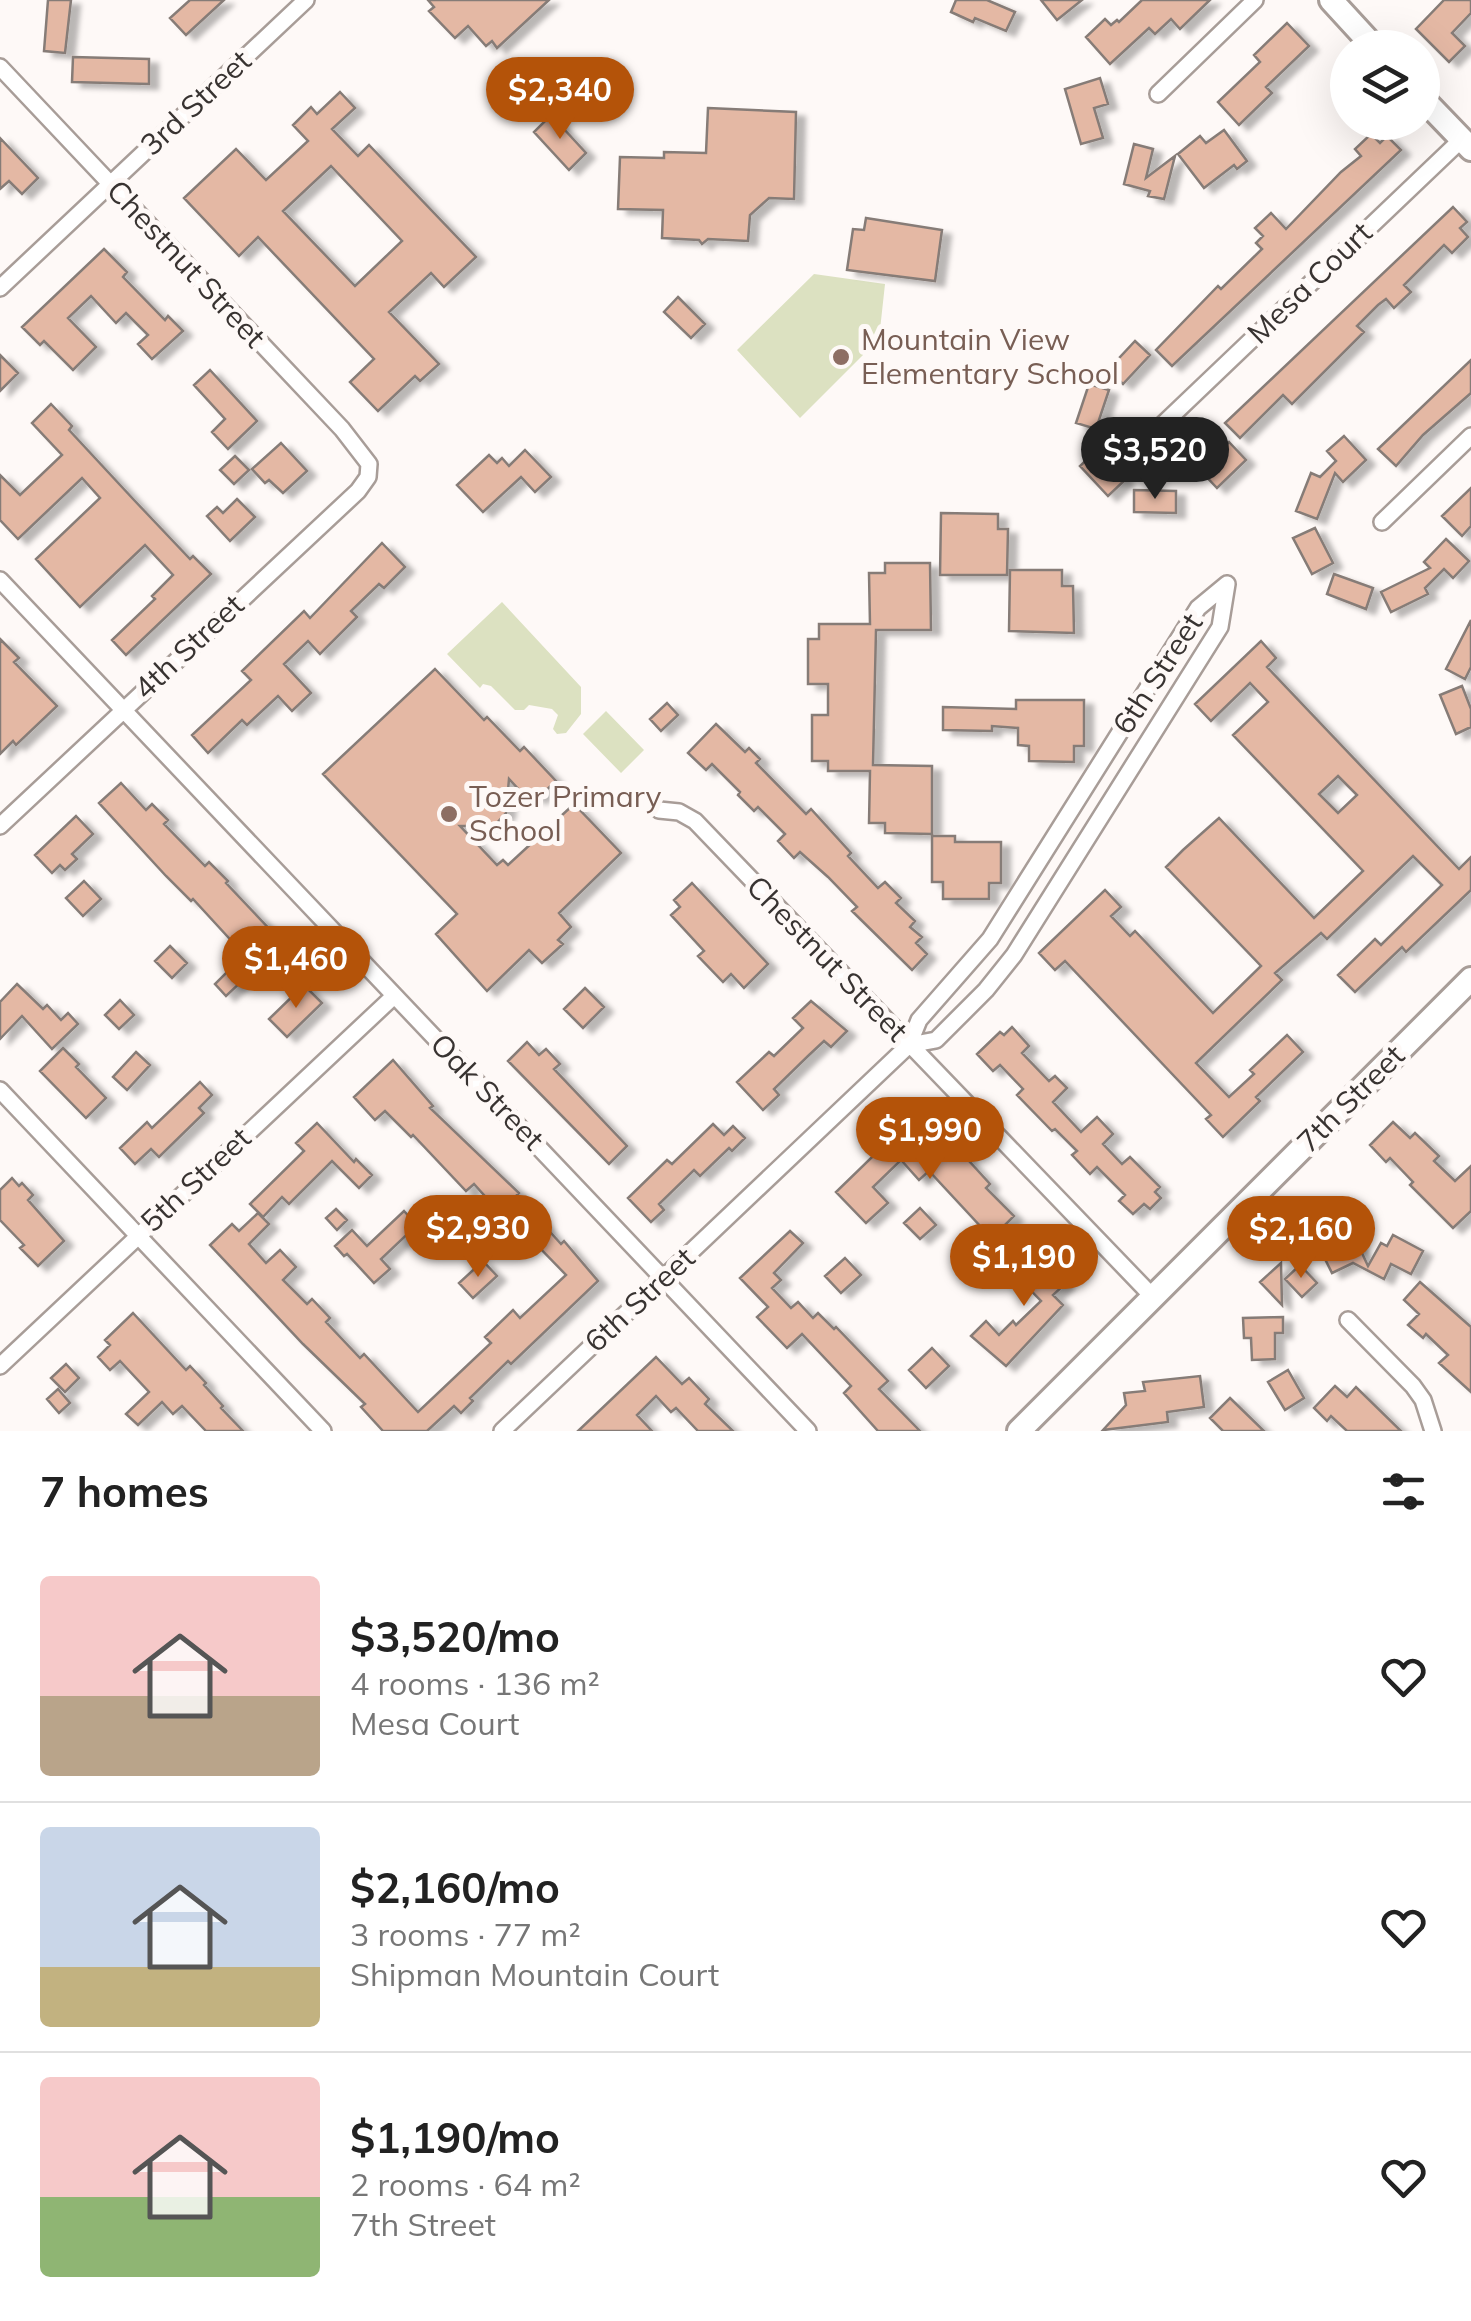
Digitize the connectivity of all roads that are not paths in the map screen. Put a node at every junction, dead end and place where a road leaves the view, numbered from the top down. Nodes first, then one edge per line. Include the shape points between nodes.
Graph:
1 (306, 0) edge
2 (1255, 0) edge
3 (1330, 0) edge
4 (1358, 30) edge
5 (0, 67) edge
6 (1158, 94) dead end
7 (1440, 117) edge
8 (1466, 144) edge
9 (110, 183) junction
10 (0, 288) edge
11 (1159, 428) dead end
12 (1471, 436) edge
13 (369, 464) joint
14 (1382, 522) dead end
15 (0, 580) edge
16 (123, 710) junction
17 (659, 810) dead end
18 (0, 826) edge
19 (1471, 979) edge
20 (394, 996) junction
21 (909, 1045) junction
22 (0, 1090) edge
23 (138, 1236) junction
24 (663, 1279) junction
25 (1152, 1297) junction
26 (1348, 1320) dead end
27 (0, 1366) edge
28 (322, 1431) edge
29 (502, 1431) edge
30 (808, 1431) edge
31 (1019, 1431) edge
32 (1433, 1431) edge

1 - 9 street, 3rd Street
2 - 6 street
3 - 4 street
5 - 9 street, Chestnut Street
7 - 8 street
8 - 11 street, Mesa Court
9 - 10 street, 3rd Street
9 - 13 street, Chestnut Street
12 - 14 street
13 - 16 street, 4th Street via 358,491
15 - 16 street, Oak Street
16 - 18 street, 4th Street
16 - 20 street, Oak Street
17 - 21 street, Chestnut Street via 696,821
19 - 25 street, 7th Street
20 - 23 street, 5th Street
20 - 24 street, Oak Street
21 - 21 street, 6th Street via 936,1040 1014,955 1220,627 1227,584 1198,608 999,926 920,1020
21 - 24 street, 6th Street
21 - 25 street, Chestnut Street
22 - 23 street
23 - 27 street, 5th Street
23 - 28 street
24 - 29 street, 6th Street
24 - 30 street, Oak Street
25 - 31 street, 7th Street
26 - 32 street via 1413,1386

